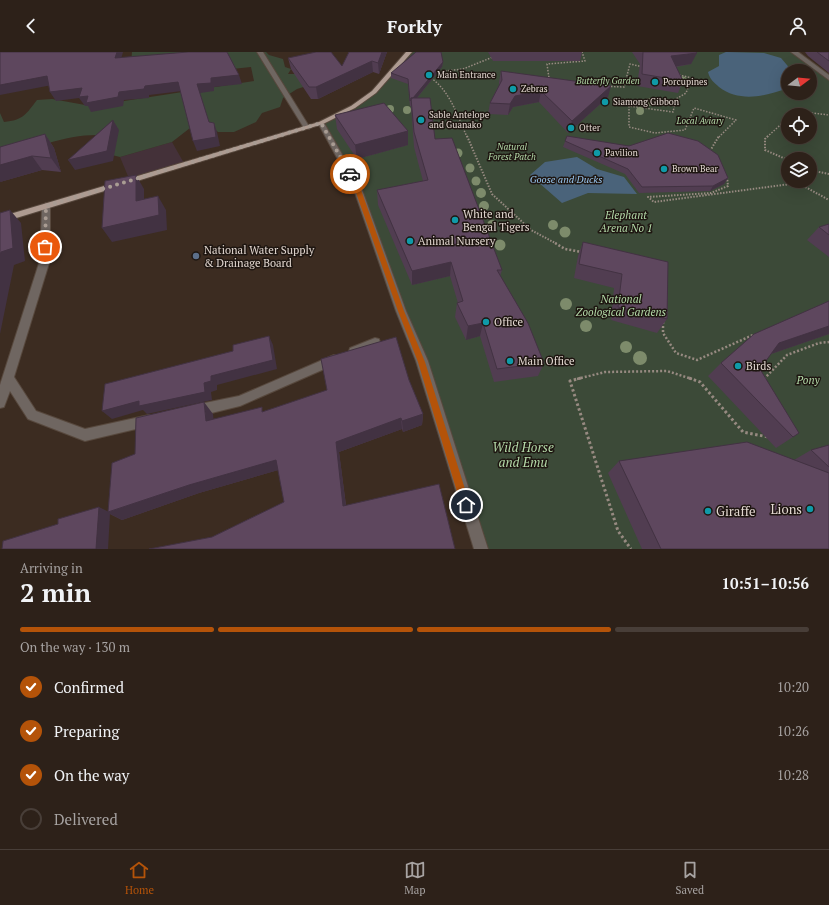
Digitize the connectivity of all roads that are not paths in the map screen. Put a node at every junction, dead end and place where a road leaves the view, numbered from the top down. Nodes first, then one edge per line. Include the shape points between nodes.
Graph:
1 (260, 52) edge
2 (408, 52) edge
3 (794, 52) edge
4 (829, 78) edge
5 (321, 123) junction
6 (307, 128) junction
7 (46, 206) junction
8 (0, 220) edge
9 (375, 342) edge
10 (8, 378) junction
11 (0, 403) edge
12 (185, 413) edge
13 (162, 418) edge
14 (481, 549) edge

1 - 6 street
2 - 5 main road via 374,92
3 - 4 street
5 - 6 main road
5 - 14 street via 357,187 422,362
6 - 7 main road
7 - 8 main road
7 - 10 street via 45,260
9 - 12 street via 240,401
10 - 11 street
10 - 13 street via 32,415 85,435

